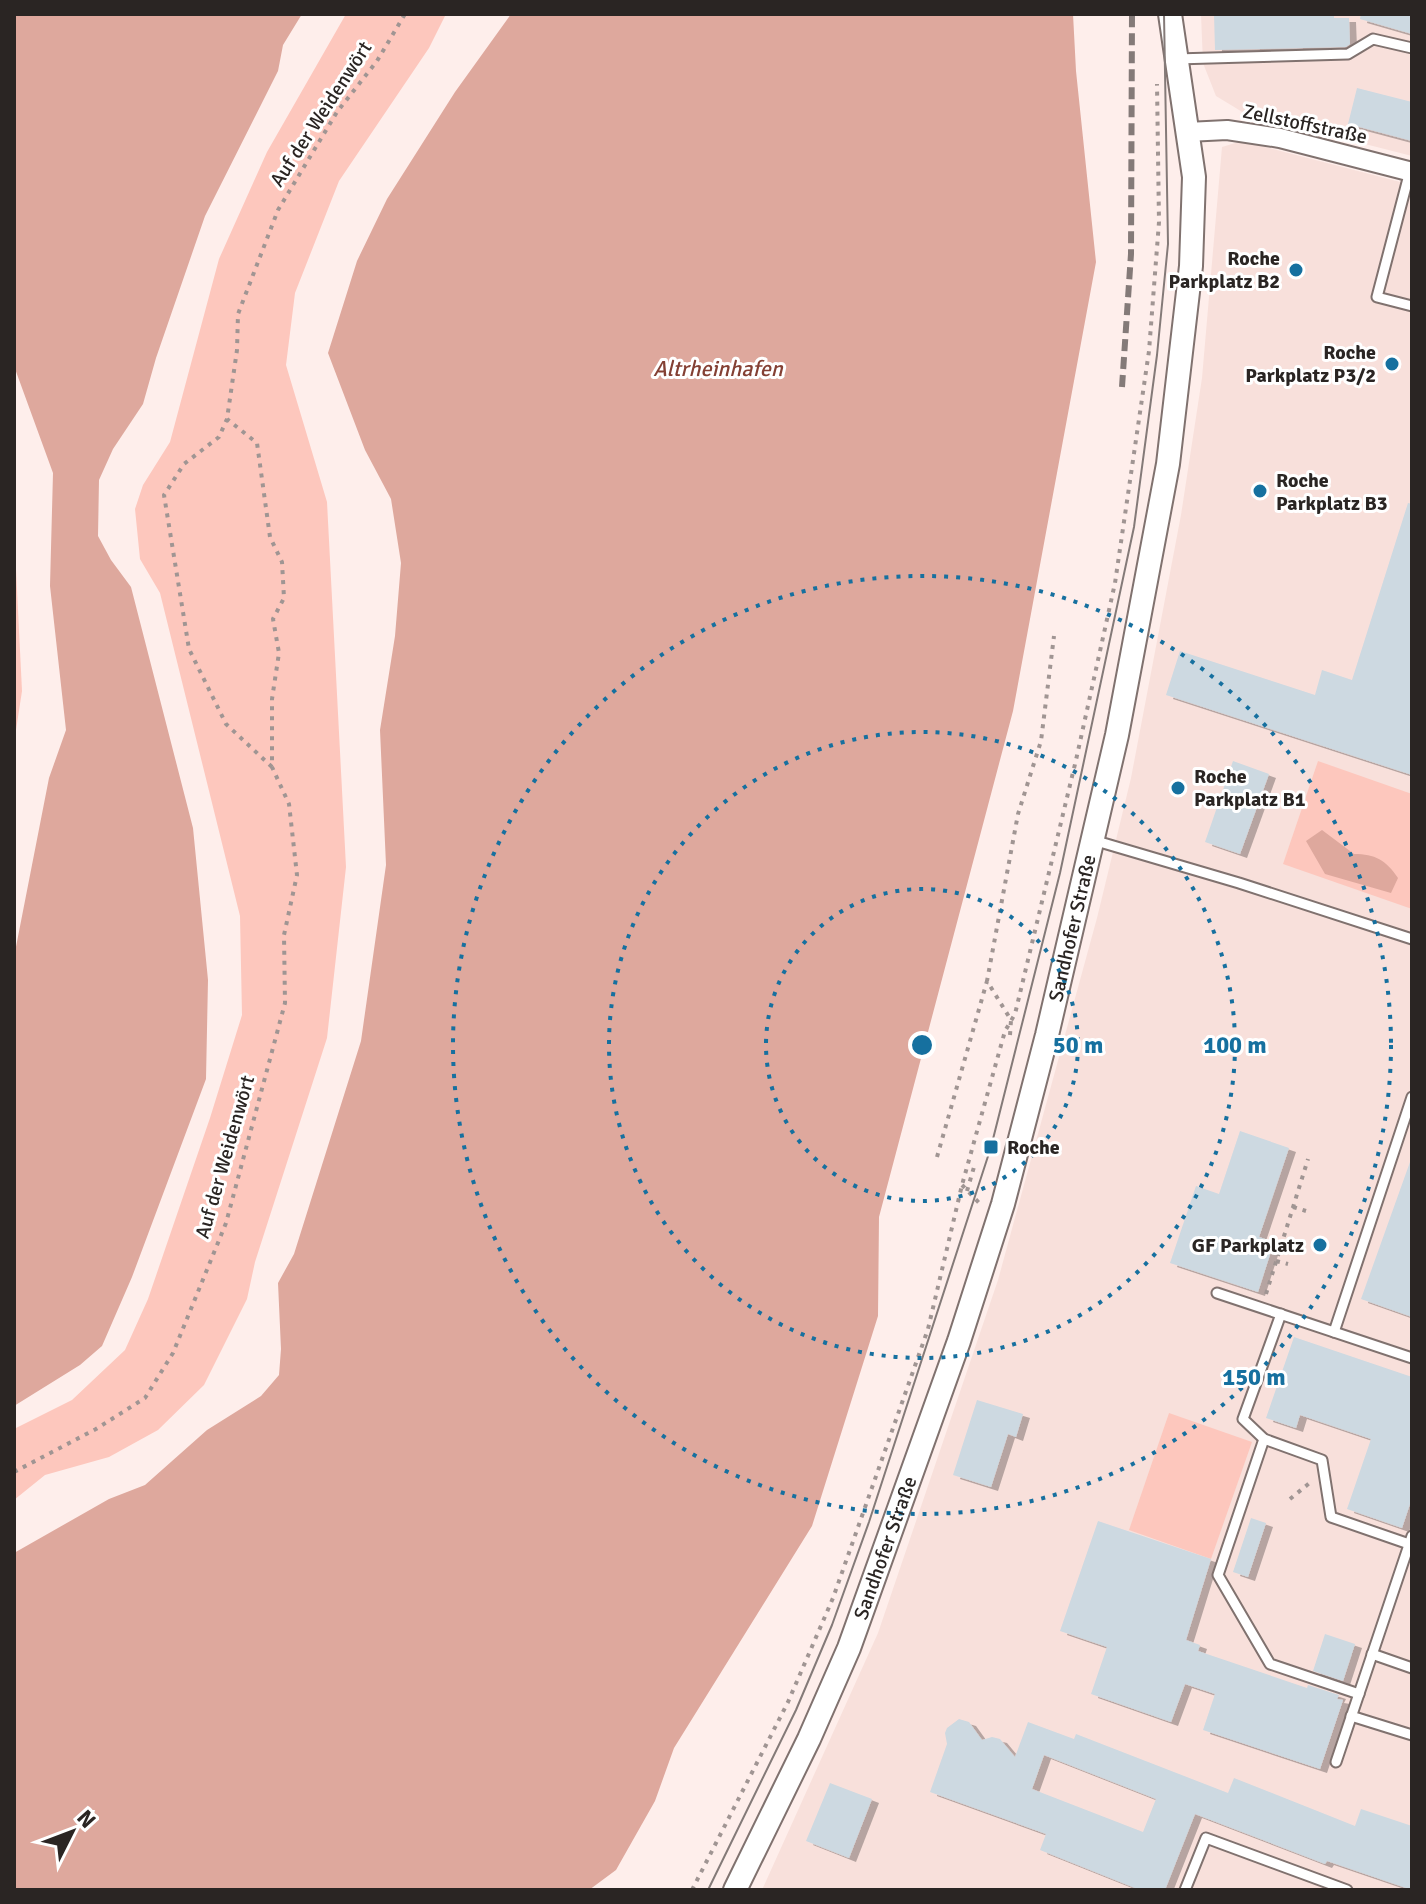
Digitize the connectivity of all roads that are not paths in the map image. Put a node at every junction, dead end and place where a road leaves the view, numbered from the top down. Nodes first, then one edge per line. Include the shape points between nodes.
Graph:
1 (1170, 14) edge
2 (1412, 48) edge
3 (1176, 59) junction
4 (1187, 132) junction
5 (1411, 171) edge
6 (1412, 306) edge
7 (1093, 840) junction
8 (1412, 939) edge
9 (1412, 1097) edge
10 (1400, 1132) junction
11 (1412, 1136) edge
12 (1217, 1293) dead end
13 (1281, 1314) junction
14 (1334, 1332) junction
15 (1412, 1358) edge
16 (1264, 1439) junction
17 (1411, 1540) edge
18 (1372, 1654) junction
19 (1412, 1668) edge
20 (1359, 1694) junction
21 (1351, 1716) junction
22 (1412, 1735) edge
23 (1336, 1762) dead end
24 (735, 1890) edge
25 (1185, 1890) edge
26 (1347, 1890) edge

1 - 3 street, Sandhofer Straße
2 - 3 lane via 1373,39 1348,54
3 - 4 street, Sandhofer Straße
4 - 5 street, Zellstoffstraße via 1227,130 1280,138
4 - 7 street, Sandhofer Straße via 1194,177 1191,266 1168,464
5 - 6 lane via 1377,297
7 - 8 lane
7 - 24 street, Sandhofer Straße via 1011,1173 959,1341 849,1648
9 - 10 lane
10 - 11 lane
10 - 14 lane
12 - 13 lane
13 - 14 lane
13 - 16 lane via 1243,1419
14 - 15 lane
16 - 17 lane via 1322,1460 1331,1517
16 - 20 lane via 1218,1575 1270,1664
17 - 18 lane
18 - 19 lane
18 - 20 lane
20 - 21 lane
21 - 22 lane
21 - 23 lane
25 - 26 lane via 1206,1838

